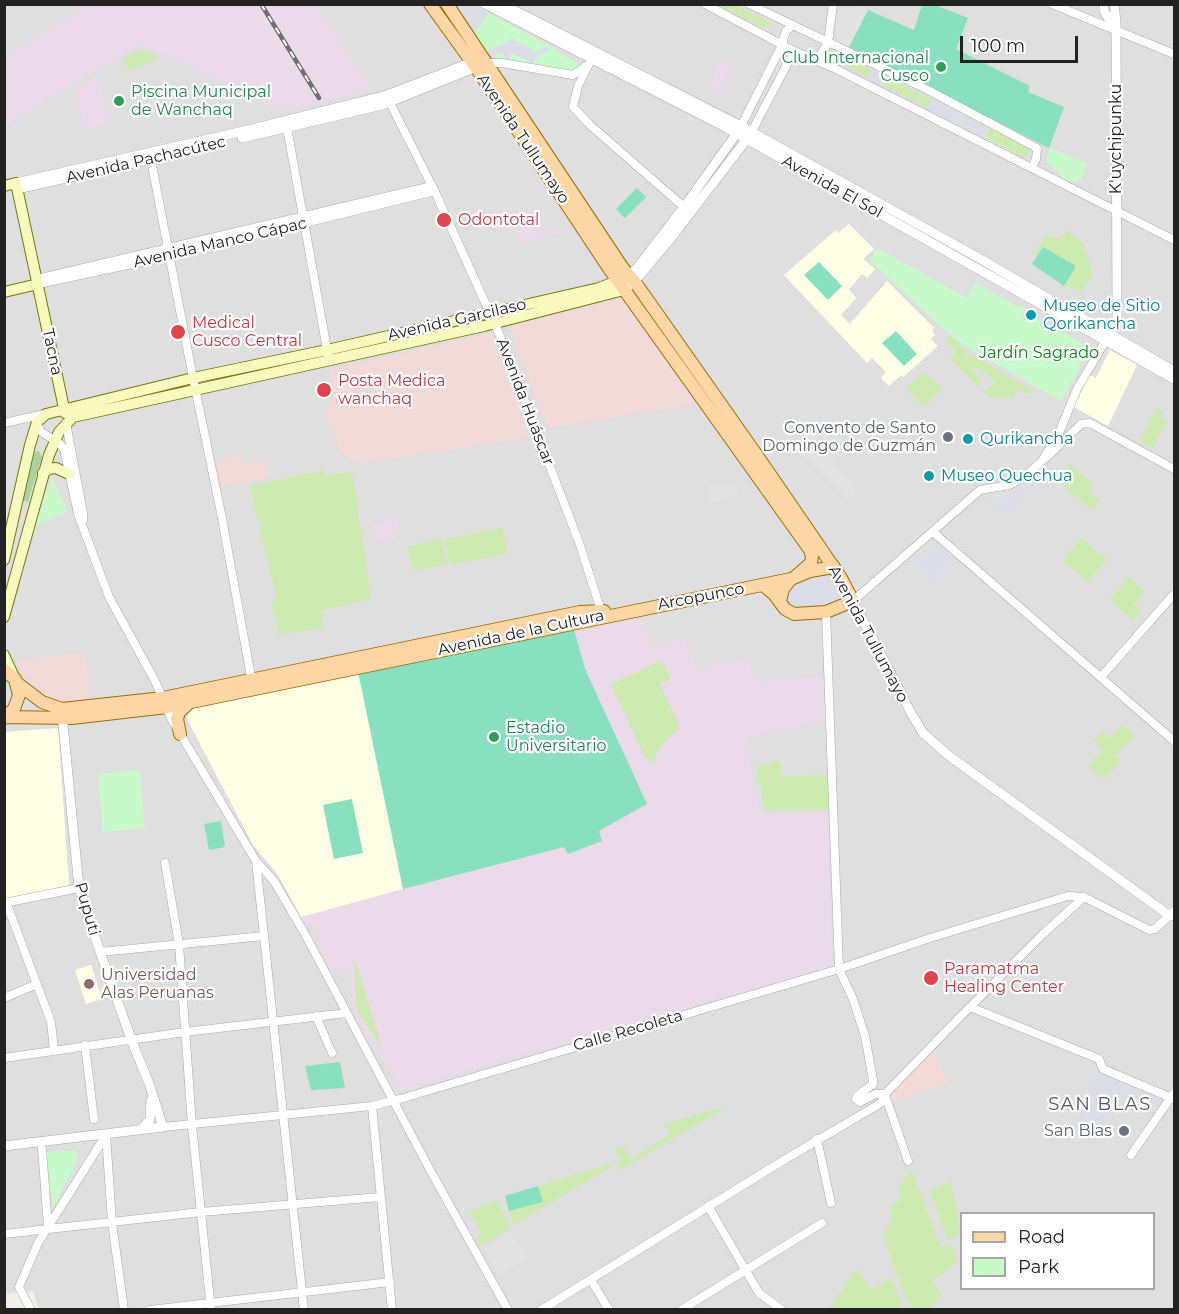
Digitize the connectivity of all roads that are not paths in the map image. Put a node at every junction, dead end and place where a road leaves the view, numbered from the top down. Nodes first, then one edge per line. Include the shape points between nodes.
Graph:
1 (430, 4) edge
2 (447, 4) edge
3 (485, 4) edge
4 (502, 4) edge
5 (705, 4) edge
6 (749, 4) edge
7 (833, 4) edge
8 (1052, 4) edge
9 (1104, 4) edge
10 (1114, 4) edge
11 (793, 25) junction
12 (1116, 30) junction
13 (828, 43) junction
14 (782, 44) junction
15 (794, 51) junction
16 (1174, 54) edge
17 (592, 59) junction
18 (817, 60) junction
19 (478, 64) junction
20 (573, 75) junction
21 (578, 86) junction
22 (388, 99) junction
23 (286, 124) junction
24 (739, 130) junction
25 (749, 136) junction
26 (150, 156) junction
27 (1032, 168) junction
28 (12, 186) edge
29 (433, 189) junction
30 (4, 192) edge
31 (684, 207) junction
32 (1116, 212) junction
33 (303, 221) junction
34 (1174, 240) edge
35 (170, 252) junction
36 (37, 281) junction
37 (626, 282) junction
38 (4, 286) edge
39 (4, 292) edge
40 (492, 318) junction
41 (1108, 337) junction
42 (328, 355) junction
43 (1174, 371) edge
44 (1174, 379) edge
45 (194, 383) junction
46 (64, 409) junction
47 (46, 414) junction
48 (37, 422) junction
49 (4, 423) edge
50 (64, 425) junction
51 (54, 440) junction
52 (1042, 461) junction
53 (1174, 470) edge
54 (43, 473) junction
55 (69, 474) junction
56 (82, 522) junction
57 (933, 532) junction
58 (4, 560) edge
59 (834, 567) junction
60 (793, 578) junction
61 (763, 585) junction
62 (1174, 594) edge
63 (858, 598) junction
64 (780, 602) junction
65 (826, 612) junction
66 (605, 614) junction
67 (4, 617) edge
68 (4, 655) edge
69 (12, 677) edge
70 (1101, 677) junction
71 (253, 685) junction
72 (165, 702) junction
73 (190, 702) junction
74 (5, 717) edge
75 (63, 717) junction
76 (180, 734) junction
77 (1174, 741) edge
78 (256, 861) junction
79 (165, 863) dead end
80 (79, 888) junction
81 (1084, 897) junction
82 (5, 903) edge
83 (1173, 916) edge
84 (264, 936) junction
85 (179, 944) junction
86 (100, 952) junction
87 (839, 969) junction
88 (37, 984) junction
89 (4, 998) edge
90 (970, 1007) junction
91 (347, 1012) junction
92 (316, 1016) junction
93 (273, 1022) junction
94 (185, 1032) junction
95 (131, 1040) junction
96 (85, 1045) junction
97 (54, 1050) junction
98 (332, 1053) dead end
99 (4, 1058) edge
100 (150, 1086) junction
101 (885, 1094) junction
102 (1174, 1097) edge
103 (392, 1101) junction
104 (372, 1106) junction
105 (283, 1115) junction
106 (94, 1119) dead end
107 (192, 1125) junction
108 (164, 1127) junction
109 (140, 1130) junction
110 (106, 1135) junction
111 (817, 1139) junction
112 (4, 1146) edge
113 (42, 1149) dead end
114 (1131, 1155) dead end
115 (908, 1161) dead end
116 (380, 1197) junction
117 (831, 1203) dead end
118 (292, 1204) junction
119 (708, 1206) junction
120 (201, 1212) junction
121 (112, 1222) junction
122 (822, 1223) dead end
123 (47, 1229) junction
124 (4, 1234) edge
125 (745, 1269) junction
126 (591, 1280) junction
127 (390, 1282) junction
128 (302, 1292) junction
129 (211, 1306) edge
130 (693, 1306) edge
131 (31, 1310) edge
132 (124, 1310) edge
133 (150, 1310) edge
134 (304, 1310) edge
135 (393, 1310) edge
136 (508, 1310) edge
137 (541, 1310) edge
138 (609, 1310) edge
139 (681, 1310) edge
140 (782, 1310) edge

1 - 19 main road, Avenida Tullumayo
2 - 19 main road, Avenida Tullumayo
3 - 17 street, Avenida El Sol
4 - 17 street, Avenida El Sol
5 - 14 street
6 - 11 street
7 - 13 street
8 - 12 street
9 - 12 street
10 - 12 street, K'uychipunku
11 - 13 street
11 - 14 street
12 - 16 street
12 - 32 street, K'uychipunku
13 - 18 street
13 - 27 street via 1037,148
14 - 15 street
14 - 24 street
15 - 18 street
15 - 25 street
17 - 20 street
17 - 21 street
17 - 24 street, Avenida El Sol
18 - 27 street
19 - 20 street via 502,63
19 - 22 street, Avenida Pachacútec
19 - 22 street, Avenida Pachacútec via 440,74
19 - 37 main road, Avenida Tullumayo
20 - 21 street
21 - 31 street via 575,111
22 - 23 street, Avenida Pachacútec
22 - 29 street, Avenida Huáscar
23 - 26 street, Avenida Pachacútec
23 - 33 street
24 - 25 street, Avenida El Sol
24 - 31 street
25 - 37 street via 665,246
25 - 41 street, Avenida El Sol
26 - 28 street, Avenida Pachacútec
26 - 35 street
27 - 32 street
28 - 30 main road, Avenida Pachacútec
28 - 36 main road, Tacna
29 - 33 street, Avenida Manco Cápac
29 - 40 street, Avenida Huáscar
31 - 37 street
32 - 34 street
32 - 41 street, K'uychipunku via 1117,320
33 - 35 street, Avenida Manco Cápac
33 - 42 street
35 - 36 street, Avenida Manco Cápac
35 - 45 street
36 - 38 main road, Avenida Manco Cápac
36 - 39 main road, Avenida Manco Cápac
36 - 46 main road, Tacna
37 - 40 main road, Avenida Garcilaso
37 - 59 main road, Avenida Tullumayo
37 - 60 main road, Avenida Tullumayo via 810,550 811,563
40 - 42 main road, Avenida Garcilaso
40 - 66 street, Avenida Huáscar
41 - 43 street, Avenida El Sol
41 - 44 street, Avenida El Sol
41 - 52 street
42 - 45 main road, Avenida Garcilaso
45 - 46 main road, Avenida Garcilaso
45 - 50 main road, Avenida Garcilaso via 78,415
45 - 71 street
46 - 47 main road, Avenida Garcilaso
46 - 50 main road, Tacna
47 - 48 main road, Avenida Garcilaso
47 - 49 street
48 - 51 street, Tacna via 40,431
48 - 58 main road
50 - 51 main road
50 - 56 street, Tacna
51 - 54 main road
51 - 55 street, Tacna via 64,449
52 - 53 street via 1081,424 1090,423
52 - 57 street via 1009,485 980,490
54 - 55 main road via 56,468
54 - 67 main road
55 - 56 street, Tacna
56 - 72 street, Tacna via 109,597
57 - 63 street
57 - 70 street
59 - 60 main road, Arcopunco
59 - 63 main road, Avenida Tullumayo
60 - 61 main road, Arcopunco
60 - 64 main road via 783,589
61 - 64 main road
61 - 66 main road, Arcopunco
62 - 70 street
63 - 65 main road
63 - 83 street, Avenida Tullumayo via 923,733
64 - 65 main road via 794,615
65 - 87 street
66 - 71 main road, Avenida de la Cultura via 580,612
68 - 69 main road
69 - 74 main road via 19,692 18,701
69 - 75 main road
70 - 77 street
71 - 72 main road, Avenida de la Cultura
71 - 73 main road, Avenida de la Cultura
72 - 73 main road, Avenida de la Cultura
72 - 75 main road, Avenida de la Cultura
72 - 76 street, Tacna
73 - 76 main road via 179,712
74 - 75 main road, Avenida de la Cultura
75 - 80 street, Puputi
76 - 78 street, Tacna
78 - 84 street
78 - 91 street via 274,881
79 - 85 street
80 - 82 street
80 - 86 street, Puputi
81 - 83 street via 1149,930
81 - 87 street, Calle Recoleta via 1056,899
81 - 90 street
82 - 88 street
84 - 85 street
84 - 93 street
85 - 86 street
85 - 94 street
86 - 95 street, Puputi
87 - 101 street via 854,999 873,1080 856,1099 860,1102 875,1094
87 - 103 street, Calle Recoleta
88 - 89 street
88 - 97 street via 51,1022
90 - 101 street
90 - 102 street via 1099,1059 1103,1069
91 - 92 street
91 - 103 street
92 - 93 street
92 - 98 street
93 - 94 street
93 - 105 street
94 - 95 street
94 - 107 street
95 - 96 street
95 - 100 street, Puputi
96 - 97 street
96 - 106 street
97 - 99 street
100 - 108 street, Puputi
100 - 109 street, Puputi via 150,1120
101 - 111 street via 881,1103
101 - 115 street
102 - 114 street
103 - 104 street, Calle Recoleta
103 - 136 street
104 - 105 street, Calle Recoleta
104 - 116 street
105 - 107 street, Calle Recoleta
105 - 118 street
107 - 108 street, Calle Recoleta
107 - 120 street
108 - 109 street
109 - 110 street
110 - 112 street
110 - 121 street
110 - 123 street
111 - 117 street
111 - 119 street
113 - 123 street
116 - 118 street
116 - 127 street
118 - 120 street
118 - 128 street
119 - 125 street
119 - 126 street
120 - 121 street
120 - 129 street
121 - 123 street
121 - 132 street
122 - 125 street
123 - 124 street
123 - 131 street via 19,1287
125 - 130 street
125 - 140 street via 759,1293
126 - 137 street
126 - 138 street
127 - 128 street
127 - 135 street
128 - 129 street
128 - 134 street
129 - 133 street
130 - 139 street

